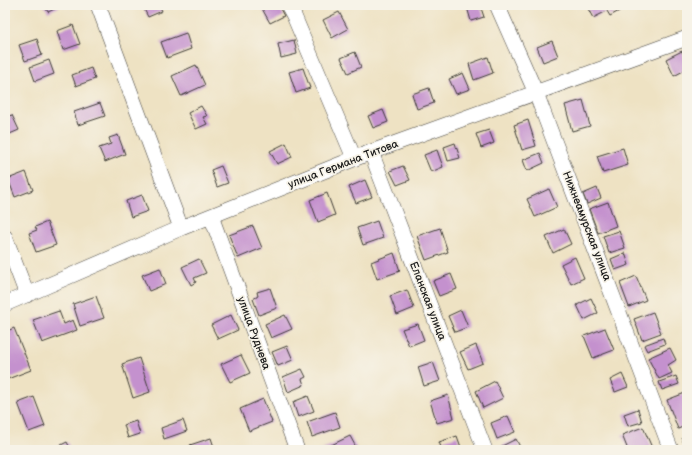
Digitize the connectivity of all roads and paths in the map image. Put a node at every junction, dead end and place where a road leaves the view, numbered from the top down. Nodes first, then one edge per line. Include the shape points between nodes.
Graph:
1 (98, 5) edge
2 (288, 5) edge
3 (497, 5) edge
4 (687, 38) edge
5 (536, 93) junction
6 (371, 152) junction
7 (354, 158) junction
8 (211, 216) junction
9 (181, 228) junction
10 (5, 236) edge
11 (27, 295) junction
12 (5, 304) edge
13 (296, 450) edge
14 (485, 450) edge
15 (672, 450) edge

1 - 9 street
2 - 7 street
3 - 5 street, Нижнеамурская улица
4 - 5 street, улица Германа Титова
5 - 6 street, улица Германа Титова
5 - 15 street, Нижнеамурская улица
6 - 7 street, улица Германа Титова
6 - 14 street, Еланская улица
7 - 8 street, улица Германа Титова
8 - 9 street, улица Германа Титова
8 - 13 street, улица Руднева
9 - 11 street, улица Германа Титова
10 - 11 street
11 - 12 street, улица Германа Титова

